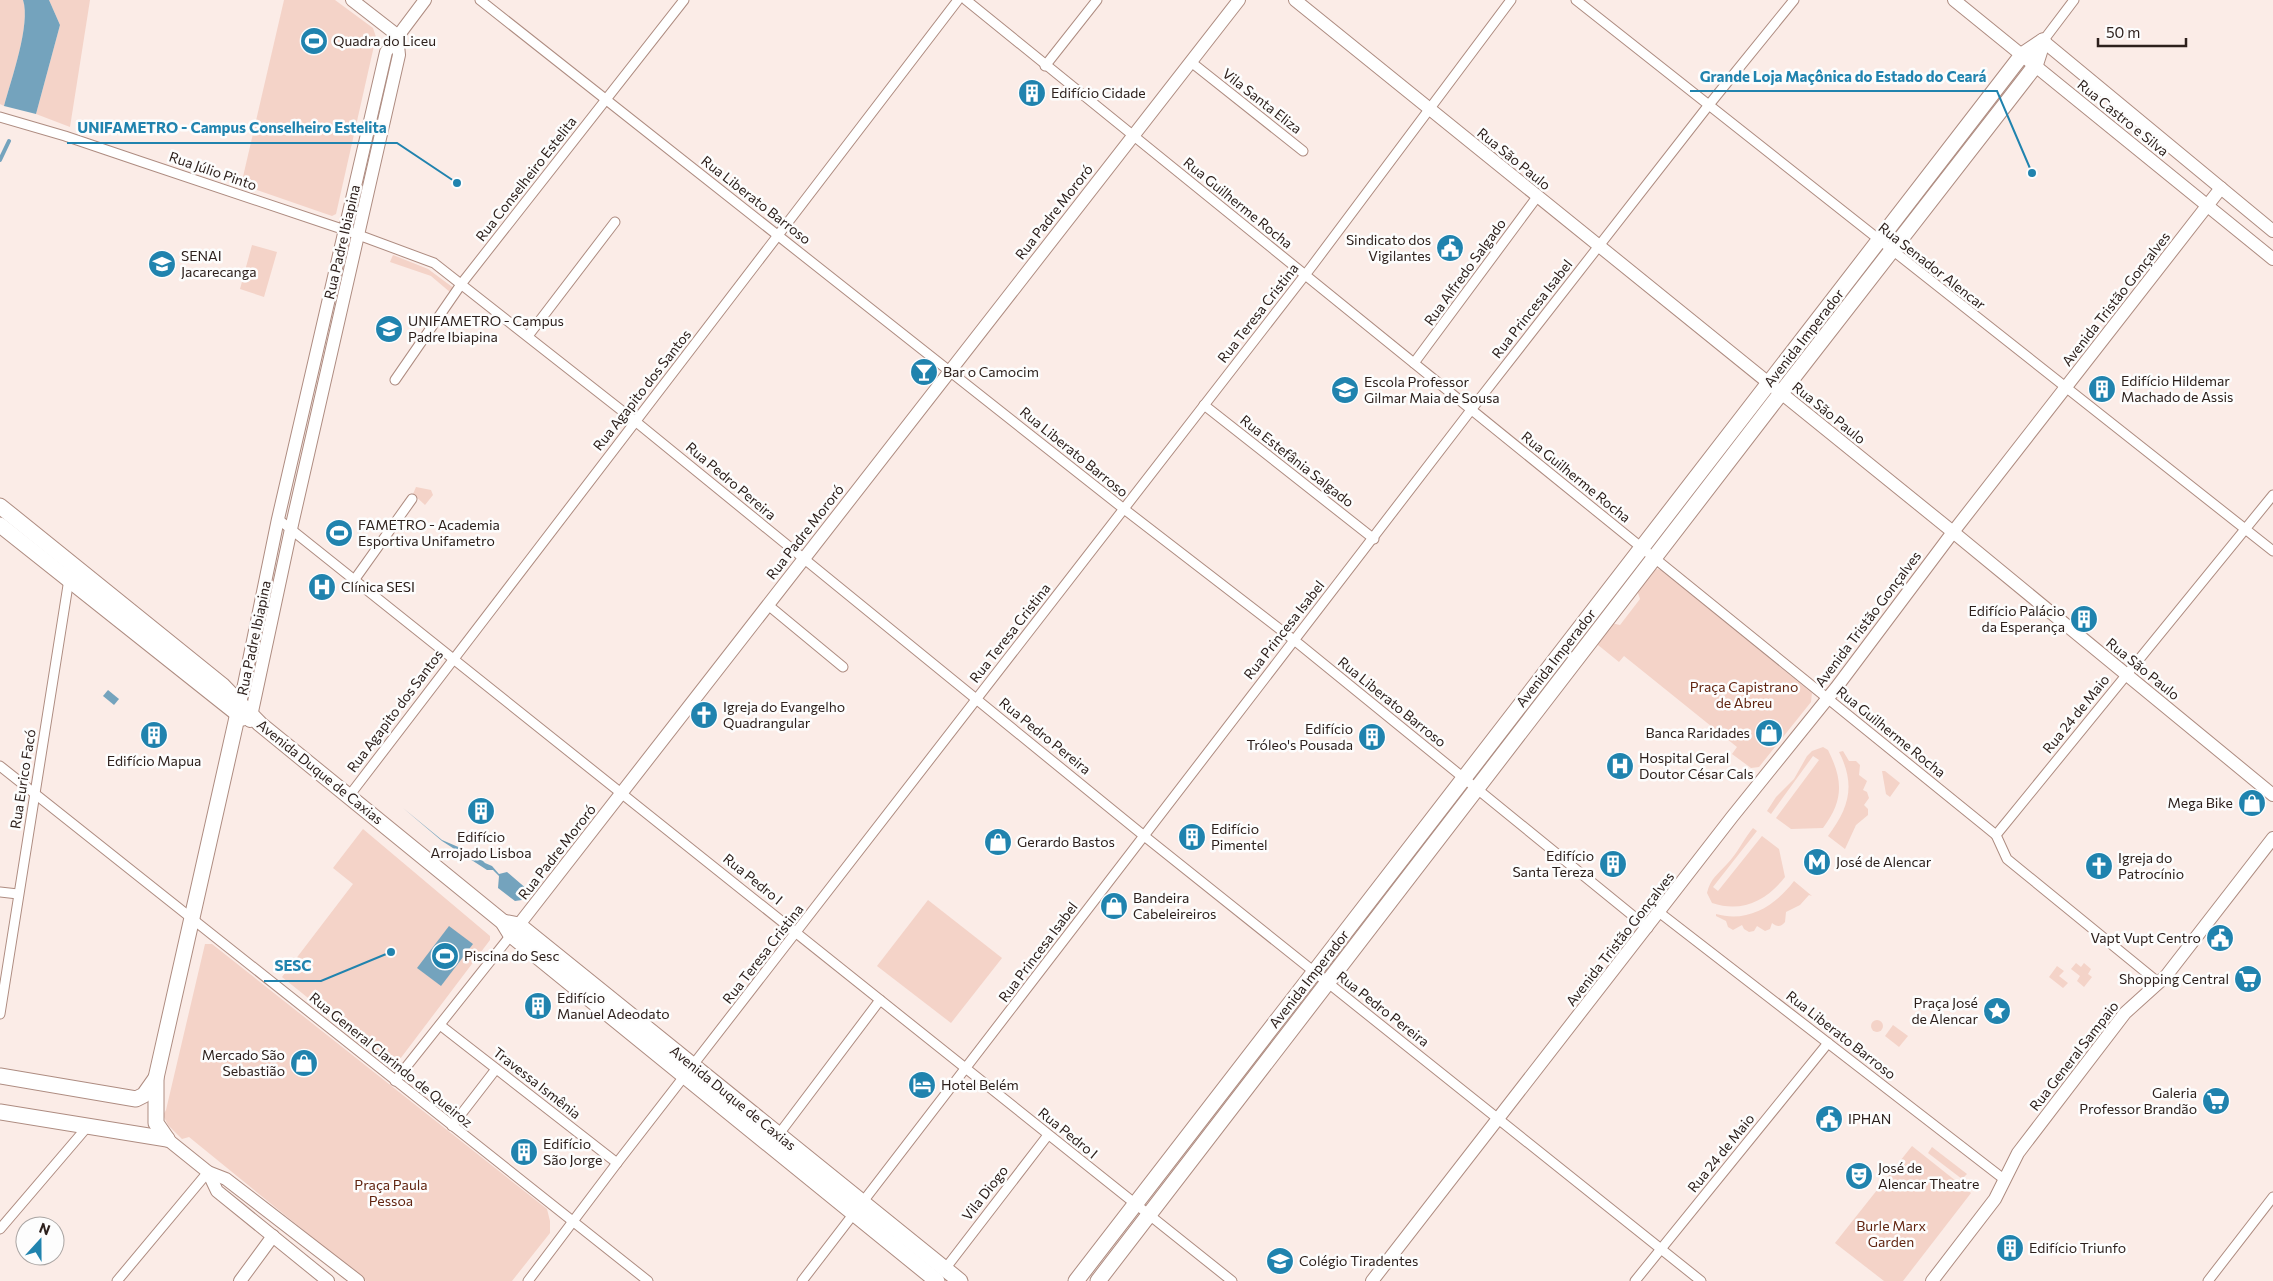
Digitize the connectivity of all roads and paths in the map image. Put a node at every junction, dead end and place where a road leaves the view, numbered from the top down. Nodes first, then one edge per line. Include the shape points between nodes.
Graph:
1 (352, 0) edge
2 (425, 0) edge
3 (480, 0) edge
4 (684, 0) edge
5 (958, 0) edge
6 (966, 0) edge
7 (1097, 0) edge
8 (1239, 0) edge
9 (1295, 0) edge
10 (1511, 0) edge
11 (1576, 0) edge
12 (1794, 0) edge
13 (1954, 0) edge
14 (2074, 0) edge
15 (397, 35) junction
16 (2043, 41) junction
17 (2022, 55) junction
18 (1191, 62) junction
19 (1046, 66) junction
20 (2035, 66) junction
21 (606, 99) junction
22 (1708, 106) junction
23 (1429, 110) junction
24 (0, 117) edge
25 (1132, 136) junction
26 (1303, 151) dead end
27 (2221, 188) junction
28 (1538, 197) junction
29 (2207, 206) junction
30 (615, 222) dead end
31 (345, 230) junction
32 (2273, 231) edge
33 (358, 235) junction
34 (779, 236) junction
35 (1879, 241) junction
36 (1599, 246) junction
37 (1891, 251) junction
38 (2273, 259) edge
39 (1305, 274) junction
40 (462, 283) junction
41 (528, 336) junction
42 (1414, 362) junction
43 (950, 371) junction
44 (395, 380) dead end
45 (2065, 387) junction
46 (1775, 388) junction
47 (1204, 405) junction
48 (1471, 410) junction
49 (636, 421) junction
50 (2273, 495) edge
51 (412, 499) dead end
52 (0, 506) edge
53 (1124, 509) junction
54 (278, 519) junction
55 (0, 529) edge
56 (291, 529) junction
57 (2245, 529) junction
58 (1953, 532) junction
59 (1374, 539) junction
60 (1641, 548) junction
61 (2273, 551) edge
62 (1654, 558) junction
63 (803, 559) junction
64 (69, 579) junction
65 (355, 580) junction
66 (768, 605) junction
67 (1293, 640) junction
68 (453, 657) junction
69 (843, 667) dead end
70 (2126, 675) junction
71 (977, 698) junction
72 (1828, 698) junction
73 (245, 714) junction
74 (0, 766) edge
75 (1463, 778) junction
76 (1476, 788) junction
77 (622, 792) junction
78 (35, 794) junction
79 (2273, 794) edge
80 (349, 796) junction
81 (1143, 834) junction
82 (1996, 835) junction
83 (2273, 838) edge
84 (0, 892) edge
85 (18, 894) junction
86 (1660, 913) junction
87 (192, 919) junction
88 (1648, 928) junction
89 (515, 930) junction
90 (797, 932) junction
91 (1314, 972) junction
92 (1327, 982) junction
93 (2159, 983) junction
94 (880, 1000) junction
95 (0, 1014) edge
96 (440, 1025) junction
97 (1828, 1042) junction
98 (966, 1067) junction
99 (496, 1069) junction
100 (689, 1072) junction
101 (0, 1076) edge
102 (156, 1078) junction
103 (395, 1081) junction
104 (0, 1112) edge
105 (1499, 1118) junction
106 (88, 1126) junction
107 (452, 1126) junction
108 (779, 1134) junction
109 (1048, 1135) junction
110 (166, 1139) junction
111 (617, 1163) junction
112 (208, 1172) junction
113 (2005, 1180) junction
114 (2273, 1197) edge
115 (1135, 1204) junction
116 (858, 1208) junction
117 (1149, 1215) junction
118 (573, 1222) junction
119 (0, 1229) edge
120 (273, 1236) junction
121 (1662, 1248) junction
122 (941, 1275) edge
123 (320, 1279) edge
124 (116, 1281) edge
125 (240, 1281) edge
126 (358, 1281) edge
127 (528, 1281) edge
128 (648, 1281) edge
129 (802, 1281) edge
130 (960, 1281) edge
131 (1076, 1281) edge
132 (1098, 1281) edge
133 (1232, 1281) edge
134 (1372, 1281) edge
135 (1635, 1281) edge
136 (1702, 1281) edge
137 (1932, 1281) edge
138 (2208, 1281) edge

1 - 15 street
2 - 15 street
3 - 21 street, Rua Liberato Barroso
4 - 21 street, Rua Conselheiro Estelita
5 - 34 street, Rua Agapito dos Santos
6 - 19 street, Rua Guilherme Rocha
7 - 19 street
8 - 18 street, Rua Padre Mororó
9 - 23 street, Rua São Paulo
10 - 23 street, Rua Teresa Cristina
11 - 22 street, Rua Senador Alencar
12 - 22 street, Rua Princesa Isabel
13 - 17 street, Rua Castro e Silva
14 - 16 street, Avenida Imperador
15 - 31 street, Rua Padre Ibiapina via 386,52
15 - 33 street, Rua Padre Ibiapina via 399,55
16 - 17 main road, Avenida Imperador
16 - 20 main road, Avenida Imperador
16 - 27 street, Rua Castro e Silva
17 - 20 street, Rua Castro e Silva
17 - 35 main road, Avenida Imperador
18 - 25 street, Rua Padre Mororó
18 - 26 street, Vila Santa Eliza
19 - 25 street, Rua Guilherme Rocha
20 - 29 street, Rua Castro e Silva
20 - 37 main road, Avenida Imperador
21 - 34 street, Rua Liberato Barroso
21 - 40 street, Rua Conselheiro Estelita
22 - 35 street, Rua Senador Alencar
22 - 36 street, Rua Princesa Isabel
23 - 28 street, Rua São Paulo
23 - 39 street, Rua Teresa Cristina
24 - 31 street, Rua Júlio Pinto
25 - 39 street, Rua Guilherme Rocha
25 - 43 street, Rua Padre Mororó
27 - 29 street, Avenida Tristão Gonçalves
27 - 32 street, Rua Castro e Silva
28 - 36 street, Rua São Paulo
28 - 42 street, Rua Alfredo Salgado
29 - 38 street, Rua Castro e Silva
29 - 45 street, Avenida Tristão Gonçalves
30 - 41 street
31 - 33 street, Rua Júlio Pinto
31 - 54 street, Rua Padre Ibiapina
33 - 40 street, Rua Pedro Pereira via 434,263
33 - 56 street, Rua Padre Ibiapina
34 - 43 street, Rua Liberato Barroso
34 - 49 street, Rua Agapito dos Santos
35 - 37 street, Rua Senador Alencar
35 - 46 main road, Avenida Imperador
36 - 46 street, Rua São Paulo
36 - 48 street, Rua Princesa Isabel
37 - 45 street, Rua Senador Alencar
37 - 46 main road, Avenida Imperador
39 - 42 street, Rua Guilherme Rocha
39 - 47 street, Rua Teresa Cristina
40 - 41 street, Rua Pedro Pereira
40 - 44 street, Rua Conselheiro Estelita
41 - 49 street, Rua Pedro Pereira
42 - 48 street, Rua Guilherme Rocha
43 - 53 street, Rua Liberato Barroso
43 - 63 street, Rua Padre Mororó
45 - 57 street, Rua Senador Alencar
45 - 58 street, Avenida Tristão Gonçalves
46 - 58 street, Rua São Paulo
46 - 60 main road, Avenida Imperador
46 - 62 main road, Avenida Imperador
47 - 53 street, Rua Teresa Cristina
47 - 59 street, Rua Estefânia Salgado
48 - 59 street, Rua Princesa Isabel
48 - 60 street, Rua Guilherme Rocha
49 - 63 street, Rua Pedro Pereira
49 - 68 street, Rua Agapito dos Santos
50 - 57 street, Rua 24 de Maio
51 - 65 street
52 - 73 main road, Avenida Duque de Caxias via 222,685
53 - 67 street, Rua Liberato Barroso
53 - 71 street, Rua Teresa Cristina
54 - 56 street, Rua Pedro I
54 - 73 street, Rua Padre Ibiapina
55 - 64 main road, Avenida Duque de Caxias
56 - 65 street, Rua Pedro I
56 - 73 street, Rua Padre Ibiapina
57 - 61 street, Rua Senador Alencar
57 - 70 street, Rua 24 de Maio
58 - 70 street, Rua São Paulo
58 - 72 street, Avenida Tristão Gonçalves
59 - 67 street, Rua Princesa Isabel
60 - 62 street, Rua Guilherme Rocha
60 - 75 main road, Avenida Imperador
62 - 72 street, Rua Guilherme Rocha
62 - 76 main road, Avenida Imperador
63 - 66 street, Rua Padre Mororó
63 - 71 street, Rua Pedro Pereira
64 - 73 main road, Avenida Duque de Caxias
64 - 78 street, Rua Eurico Facó
65 - 68 street, Rua Pedro I
66 - 69 street
66 - 77 street, Rua Padre Mororó
67 - 75 street, Rua Liberato Barroso
67 - 81 street, Rua Princesa Isabel
68 - 77 street, Rua Pedro I
68 - 80 street, Rua Agapito dos Santos
70 - 79 street, Rua São Paulo
70 - 82 street, Rua 24 de Maio
71 - 81 street, Rua Pedro Pereira
71 - 90 street, Rua Teresa Cristina
72 - 82 street, Rua Guilherme Rocha
72 - 86 street, Avenida Tristão Gonçalves
73 - 80 main road, Avenida Duque de Caxias
73 - 87 main road, Rua Padre Ibiapina
74 - 78 street, Rua General Clarindo de Queiroz
75 - 76 street, Rua Liberato Barroso
75 - 91 main road, Avenida Imperador
76 - 88 street, Rua Liberato Barroso
76 - 92 main road, Avenida Imperador
77 - 89 street, Rua Padre Mororó
77 - 90 street, Rua Pedro I
78 - 85 street, Rua Eurico Facó
78 - 87 street, Rua General Clarindo de Queiroz
80 - 89 main road, Avenida Duque de Caxias
81 - 91 street, Rua Pedro Pereira
81 - 98 street, Rua Princesa Isabel
82 - 93 street, Rua Guilherme Rocha via 2007,859
83 - 93 street, Rua General Sampaio
84 - 85 street
85 - 95 street, Rua Eurico Facó
86 - 88 street, Avenida Tristão Gonçalves
86 - 97 street, Rua Liberato Barroso
87 - 102 main road, Rua Padre Ibiapina
87 - 103 street, Rua General Clarindo de Queiroz
88 - 105 street, Avenida Tristão Gonçalves
89 - 96 street, Rua Padre Mororó
89 - 100 main road, Avenida Duque de Caxias
90 - 94 street, Rua Pedro I
90 - 100 street, Rua Teresa Cristina
91 - 92 street, Rua Pedro Pereira
91 - 115 main road, Avenida Imperador
92 - 105 street, Rua Pedro Pereira
92 - 117 main road, Avenida Imperador
93 - 113 street, Rua General Sampaio via 2125,1012 2018,1153
94 - 98 street, Rua Pedro I
94 - 108 street
96 - 99 street, Travessa Ismênia
96 - 103 street, Rua Padre Mororó
97 - 113 street, Rua Liberato Barroso
97 - 121 street, Rua 24 de Maio
98 - 109 street, Rua Pedro I
98 - 116 street, Rua Princesa Isabel
99 - 107 street
99 - 111 street, Travessa Ismênia
100 - 108 main road, Avenida Duque de Caxias
100 - 111 street, Rua Teresa Cristina
100 - 116 main road, Avenida Duque de Caxias
101 - 102 main road via 136,1099 144,1095
102 - 110 main road, Rua Padre Ibiapina via 156,1123
103 - 107 street, Rua General Clarindo de Queiroz
104 - 106 main road
105 - 121 street, Rua Pedro Pereira
105 - 134 street, Avenida Tristão Gonçalves
106 - 110 main road
106 - 119 street
107 - 118 street, Rua General Clarindo de Queiroz
108 - 116 main road, Avenida Duque de Caxias
109 - 115 street, Rua Pedro I
109 - 122 street, Vila Diogo
110 - 112 street
111 - 118 street, Rua Teresa Cristina
112 - 120 street via 217,1191
112 - 124 street
112 - 126 street via 226,1179
113 - 137 street, Rua General Sampaio via 1995,1199
114 - 138 street
115 - 117 street, Rua Pedro I
115 - 131 main road, Avenida Imperador
116 - 122 main road, Avenida Duque de Caxias
116 - 129 street, Rua Princesa Isabel
117 - 132 main road, Avenida Imperador
117 - 133 street, Rua Pedro I
118 - 127 street, Rua Teresa Cristina
118 - 128 street, Rua General Clarindo de Queiroz
120 - 123 street
120 - 125 street
121 - 135 street, Rua 24 de Maio
121 - 136 street, Rua Pedro Pereira
122 - 130 main road, Avenida Duque de Caxias

